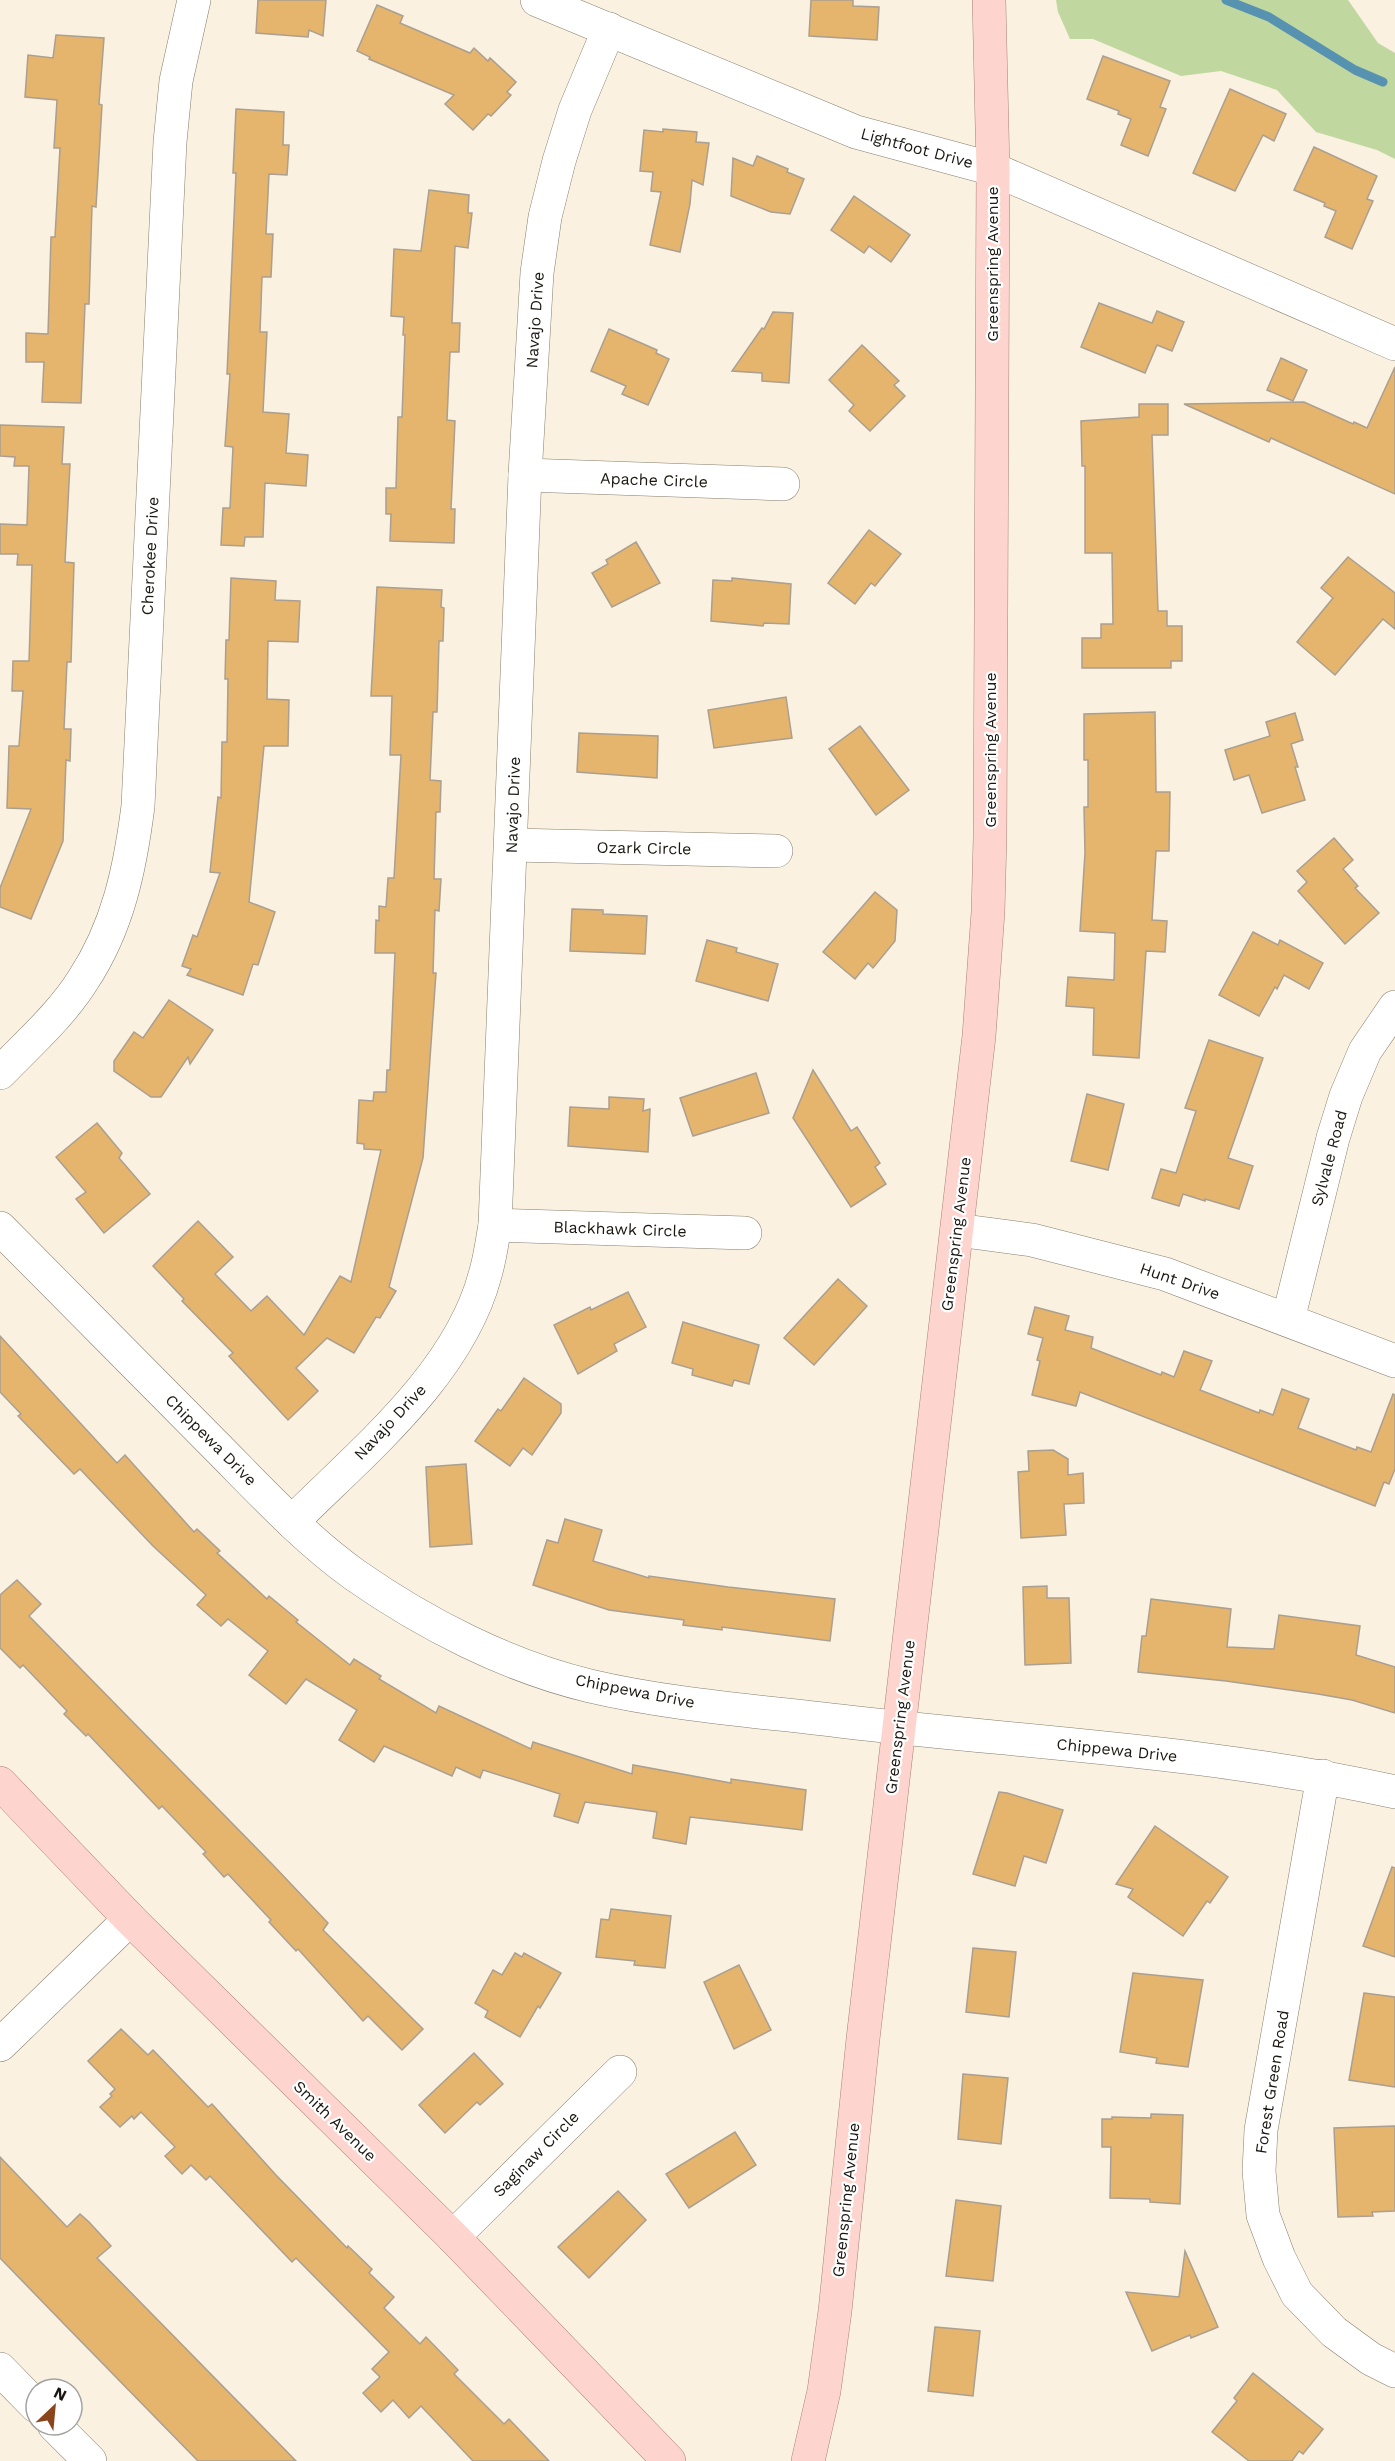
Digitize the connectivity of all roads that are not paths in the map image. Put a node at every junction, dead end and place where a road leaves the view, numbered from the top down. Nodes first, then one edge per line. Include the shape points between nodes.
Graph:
1 (194, 0) edge
2 (537, 0) edge
3 (989, 0) edge
4 (609, 29) junction
5 (993, 169) junction
6 (1395, 344) edge
7 (525, 475) junction
8 (783, 484) dead end
9 (512, 845) junction
10 (776, 851) dead end
11 (1395, 1007) edge
12 (0, 1072) edge
13 (495, 1225) junction
14 (0, 1228) edge
15 (957, 1230) junction
16 (745, 1233) dead end
17 (1288, 1320) junction
18 (1395, 1361) edge
19 (292, 1522) junction
20 (899, 1728) junction
21 (1323, 1776) junction
22 (0, 1783) edge
23 (1395, 1792) edge
24 (130, 1919) junction
25 (0, 2045) edge
26 (620, 2072) dead end
27 (453, 2237) junction
28 (0, 2369) edge
29 (1395, 2371) edge
30 (24, 2394) edge
31 (66, 2437) edge
32 (90, 2461) edge
33 (669, 2461) edge
34 (808, 2461) edge

1 - 12 street, Cherokee Drive via 176,81 170,142 138,806 131,859 121,901 83,981
2 - 4 street, Lightfoot Drive
3 - 5 main road, Greenspring Avenue
4 - 5 street, Lightfoot Drive via 856,132
4 - 7 street, Navajo Drive via 575,110 545,217 537,273
5 - 6 street, Lightfoot Drive
5 - 15 main road, Greenspring Avenue via 988,912 979,1036
7 - 8 street, Apache Circle
7 - 9 street, Navajo Drive
9 - 10 street, Ozark Circle
9 - 13 street, Navajo Drive
11 - 17 street, Sylvale Road via 1365,1051 1346,1096
13 - 16 street, Blackhawk Circle
13 - 19 street, Navajo Drive via 485,1276 446,1357 413,1402
14 - 19 street, Chippewa Drive
15 - 17 street, Hunt Drive via 1095,1254 1165,1274
15 - 20 main road, Greenspring Avenue
17 - 18 street, Hunt Drive
19 - 20 street, Chippewa Drive via 352,1573 398,1603 458,1636 526,1665 588,1685 655,1698
20 - 21 street, Chippewa Drive via 1233,1762
20 - 34 main road, Greenspring Avenue via 835,2311 824,2391
21 - 23 street, Chippewa Drive
21 - 29 street, Forest Green Road via 1261,2130 1263,2215 1297,2294 1334,2332
22 - 24 main road, Smith Avenue
24 - 25 street
24 - 27 main road, Smith Avenue
26 - 27 street, Saginaw Circle
27 - 33 main road, Smith Avenue
28 - 30 street
31 - 32 street

